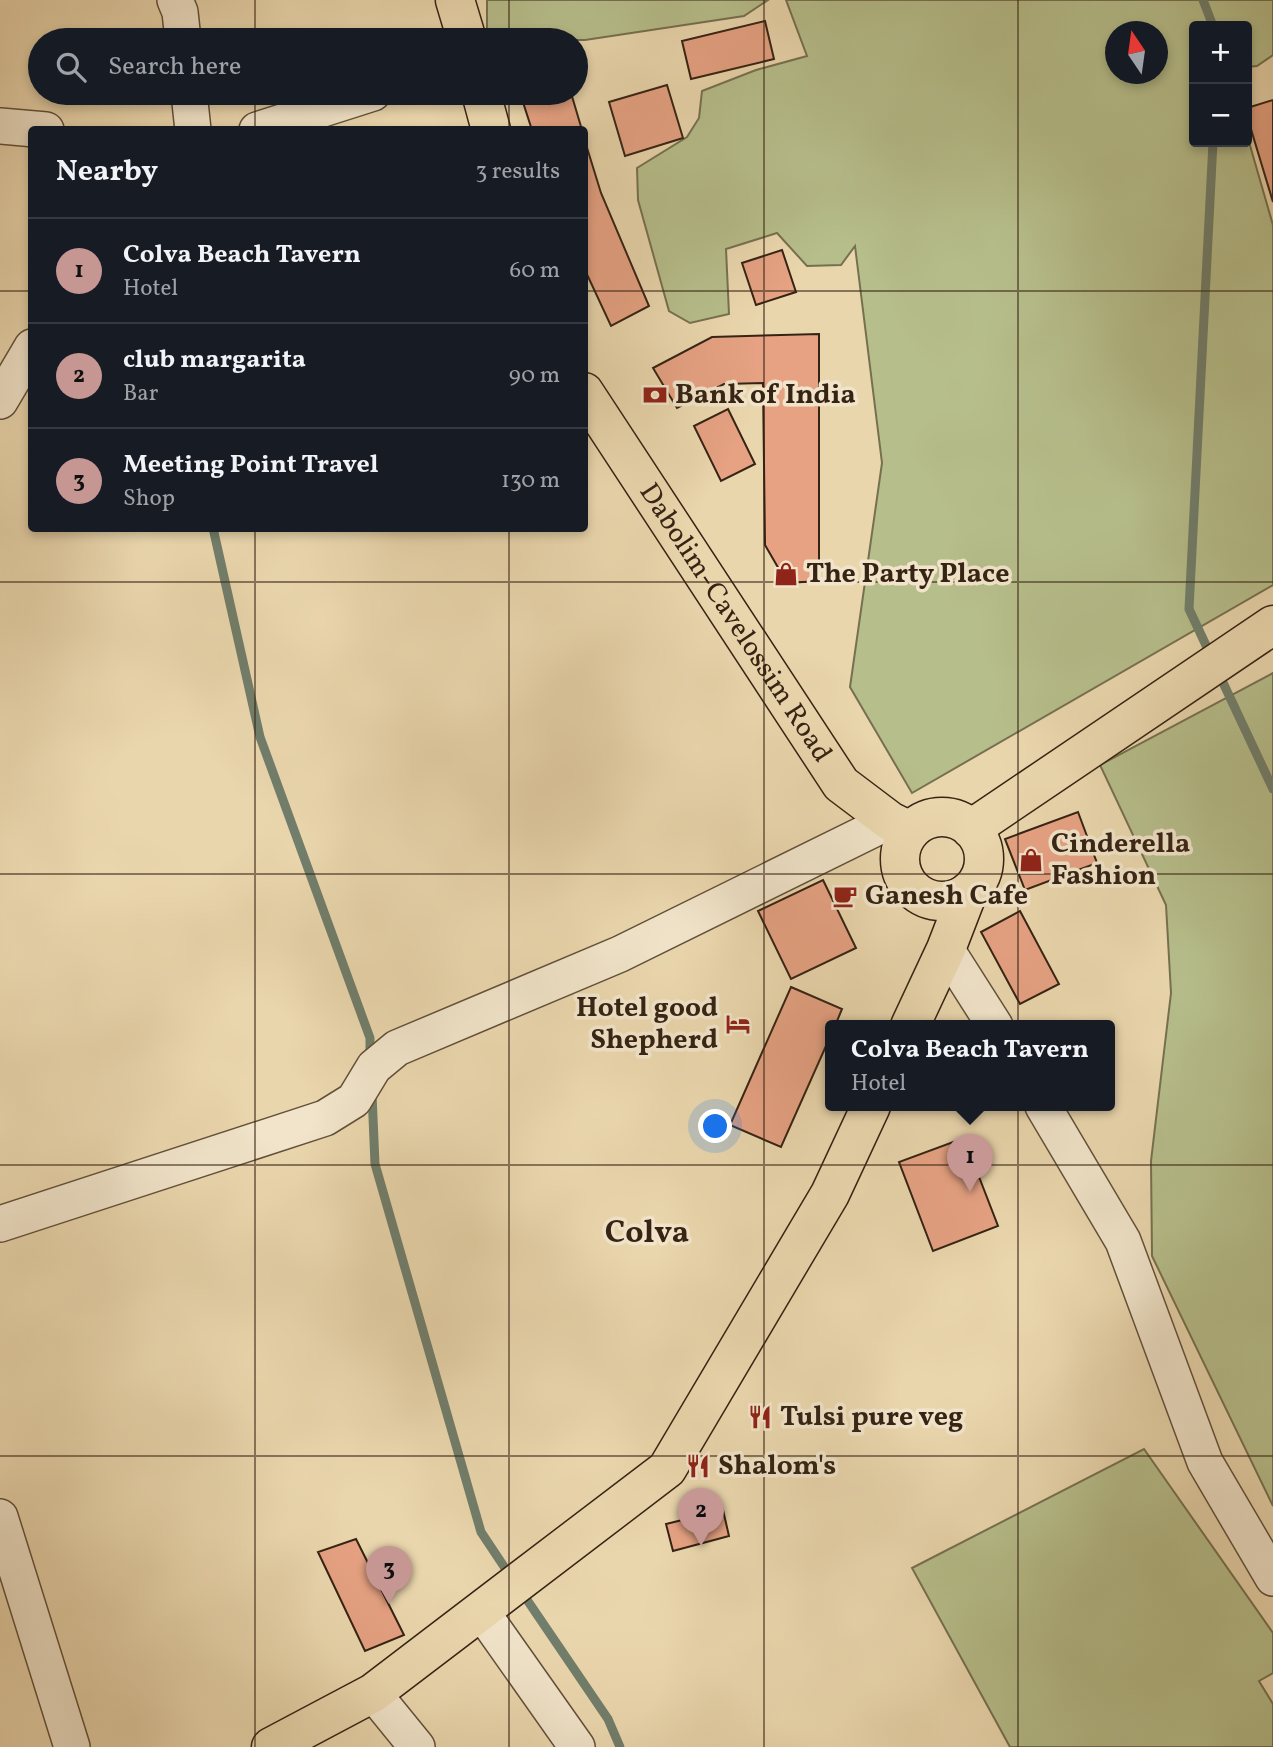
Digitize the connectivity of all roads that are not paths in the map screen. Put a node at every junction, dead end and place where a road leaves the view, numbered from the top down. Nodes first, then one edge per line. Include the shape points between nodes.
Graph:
1 (175, 0) edge
2 (455, 0) edge
3 (182, 28) edge
4 (463, 28) edge
5 (190, 105) edge
6 (335, 105) edge
7 (484, 105) edge
8 (0, 126) edge
9 (193, 126) edge
10 (270, 126) edge
11 (490, 126) edge
12 (28, 128) edge
13 (28, 354) edge
14 (588, 398) edge
15 (0, 401) edge
16 (1273, 625) edge
17 (900, 826) junction
18 (971, 828) junction
19 (968, 892) junction
20 (921, 896) junction
21 (946, 949) junction
22 (913, 1020) edge
23 (991, 1020) edge
24 (869, 1111) edge
25 (1046, 1111) edge
26 (0, 1224) edge
27 (0, 1517) edge
28 (1273, 1578) edge
29 (481, 1611) junction
30 (373, 1693) junction
31 (72, 1747) edge
32 (271, 1747) edge
33 (417, 1747) edge
34 (577, 1747) edge

1 - 3 street
2 - 4 main road
5 - 9 street
6 - 10 street
7 - 11 main road
8 - 12 street
13 - 15 street
14 - 17 main road, Dabolim-Cavelossim Road via 841,784
16 - 18 main road
17 - 18 main road via 947,817
17 - 20 main road via 900,867 904,879
17 - 26 street via 620,954 397,1048 374,1067 354,1100 325,1118
18 - 19 main road via 980,840 984,868
19 - 20 main road via 944,901
19 - 21 main road
20 - 21 main road
21 - 22 main road
21 - 23 street
24 - 29 main road via 830,1194 667,1469
25 - 28 street via 1123,1241 1205,1462
27 - 31 street
29 - 30 main road
29 - 34 street
30 - 32 main road
30 - 33 street

